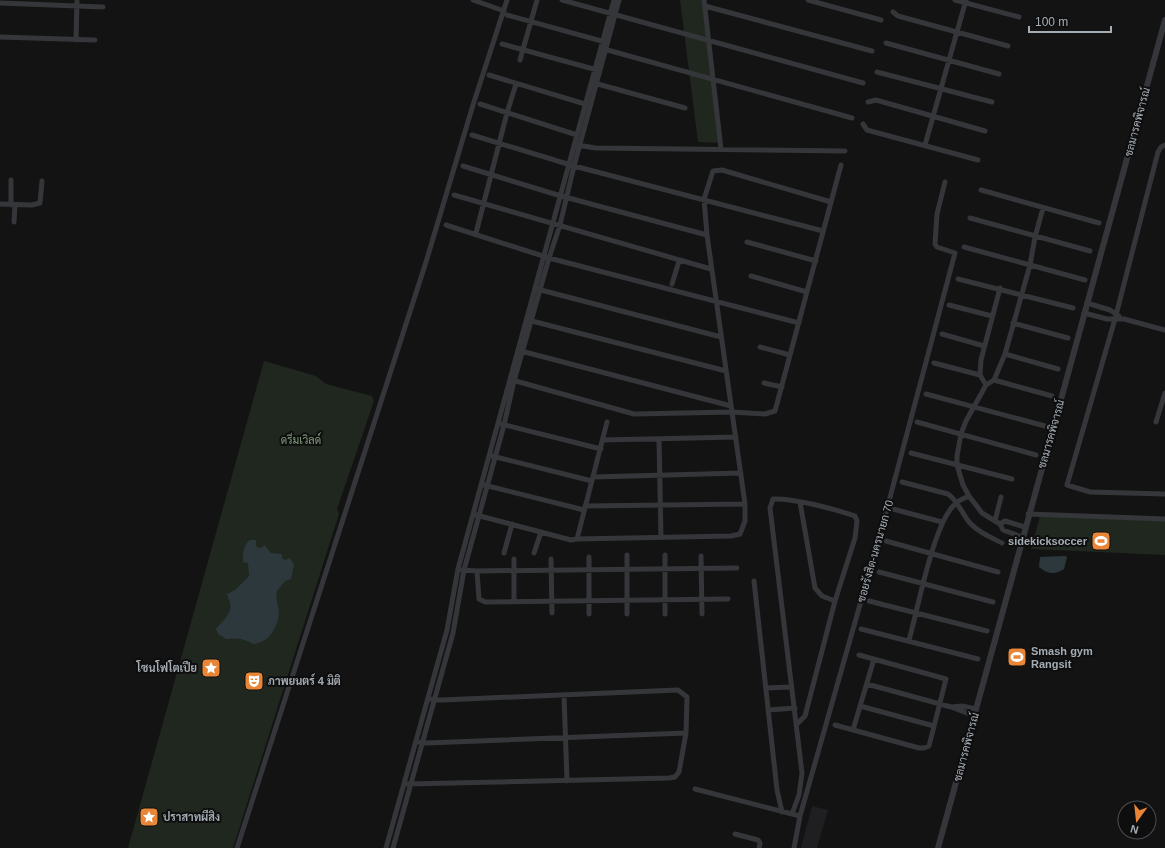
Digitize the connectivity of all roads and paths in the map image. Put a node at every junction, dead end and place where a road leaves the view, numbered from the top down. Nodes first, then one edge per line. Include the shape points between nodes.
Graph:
1 (77, 0) edge
2 (473, 0) edge
3 (507, 0) edge
4 (537, 0) edge
5 (562, 0) edge
6 (614, 0) edge
7 (619, 0) edge
8 (808, 0) edge
9 (955, 0) edge
10 (966, 1) edge
11 (0, 3) edge
12 (705, 3) edge
13 (77, 6) junction
14 (103, 7) dead end
15 (893, 12) dead end
16 (505, 13) junction
17 (613, 14) junction
18 (1019, 17) dead end
19 (881, 20) dead end
20 (1165, 20) edge
21 (530, 22) junction
22 (957, 31) junction
23 (0, 37) edge
24 (76, 40) junction
25 (95, 40) dead end
26 (710, 41) junction
27 (605, 42) junction
28 (886, 43) dead end
29 (502, 44) dead end
30 (1008, 46) dead end
31 (603, 49) junction
32 (523, 50) junction
33 (872, 51) dead end
34 (520, 60) dead end
35 (949, 60) junction
36 (597, 70) junction
37 (877, 72) dead end
38 (999, 74) dead end
39 (489, 75) dead end
40 (712, 81) junction
41 (594, 83) junction
42 (862, 83) dead end
43 (516, 84) junction
44 (941, 89) junction
45 (868, 102) dead end
46 (992, 102) dead end
47 (480, 104) dead end
48 (585, 104) junction
49 (685, 108) dead end
50 (507, 113) junction
51 (933, 117) junction
52 (852, 118) dead end
53 (863, 124) dead end
54 (985, 131) dead end
55 (472, 135) dead end
56 (577, 135) junction
57 (500, 143) junction
58 (577, 145) junction
59 (925, 145) junction
60 (1165, 145) edge
61 (721, 149) junction
62 (845, 151) dead end
63 (978, 160) dead end
64 (572, 165) junction
65 (841, 165) dead end
66 (463, 166) dead end
67 (491, 174) junction
68 (11, 180) dead end
69 (42, 181) dead end
70 (945, 182) dead end
71 (981, 190) dead end
72 (454, 195) dead end
73 (564, 197) junction
74 (704, 200) junction
75 (831, 202) junction
76 (0, 204) edge
77 (484, 204) junction
78 (13, 205) junction
79 (1044, 208) junction
80 (970, 218) dead end
81 (14, 222) dead end
82 (554, 222) junction
83 (1099, 223) dead end
84 (446, 225) dead end
85 (560, 225) junction
86 (823, 231) junction
87 (476, 233) junction
88 (707, 235) junction
89 (1035, 238) junction
90 (747, 242) dead end
91 (964, 247) dead end
92 (1090, 251) dead end
93 (547, 257) junction
94 (679, 261) junction
95 (816, 261) junction
96 (1030, 265) junction
97 (711, 269) junction
98 (751, 276) dead end
99 (958, 278) dead end
100 (1085, 280) dead end
101 (672, 284) dead end
102 (1000, 288) junction
103 (538, 290) junction
104 (807, 292) junction
105 (1021, 294) junction
106 (717, 302) junction
107 (1087, 303) junction
108 (949, 305) dead end
109 (1073, 308) dead end
110 (1084, 313) junction
111 (992, 316) junction
112 (1116, 316) junction
113 (529, 320) junction
114 (799, 323) junction
115 (1013, 323) junction
116 (1165, 330) edge
117 (942, 334) dead end
118 (722, 337) junction
119 (1068, 338) dead end
120 (984, 346) junction
121 (760, 347) dead end
122 (520, 351) junction
123 (1005, 354) junction
124 (790, 355) junction
125 (934, 363) dead end
126 (1058, 369) dead end
127 (726, 371) junction
128 (980, 375) junction
129 (509, 379) junction
130 (994, 380) junction
131 (764, 383) dead end
132 (986, 385) junction
133 (782, 387) junction
134 (1165, 393) edge
135 (926, 394) dead end
136 (1052, 396) dead end
137 (731, 406) junction
138 (975, 407) junction
139 (732, 412) junction
140 (607, 422) dead end
141 (917, 422) dead end
142 (1156, 422) dead end
143 (501, 424) junction
144 (1045, 426) dead end
145 (961, 434) junction
146 (736, 437) junction
147 (659, 439) junction
148 (603, 440) junction
149 (600, 449) junction
150 (911, 453) dead end
151 (1036, 455) dead end
152 (492, 456) junction
153 (958, 465) junction
154 (740, 473) junction
155 (660, 475) junction
156 (593, 479) junction
157 (1012, 479) dead end
158 (902, 482) dead end
159 (484, 485) junction
160 (1165, 494) edge
161 (969, 496) junction
162 (1001, 496) dead end
163 (800, 502) junction
164 (956, 503) junction
165 (745, 504) junction
166 (661, 505) junction
167 (585, 508) junction
168 (893, 509) dead end
169 (1028, 514) junction
170 (476, 515) junction
171 (1165, 519) edge
172 (995, 521) junction
173 (942, 522) junction
174 (512, 524) junction
175 (1000, 524) junction
176 (1025, 527) junction
177 (541, 532) junction
178 (661, 537) junction
179 (1022, 537) junction
180 (577, 538) junction
181 (886, 541) dead end
182 (1002, 543) dead end
183 (504, 553) dead end
184 (534, 554) dead end
185 (932, 554) junction
186 (665, 555) dead end
187 (627, 556) dead end
188 (701, 556) dead end
189 (589, 557) dead end
190 (514, 559) dead end
191 (551, 559) dead end
192 (664, 568) junction
193 (702, 568) junction
194 (737, 568) dead end
195 (458, 569) junction
196 (589, 569) junction
197 (627, 569) junction
198 (464, 570) junction
199 (552, 570) junction
200 (477, 571) junction
201 (514, 571) junction
202 (879, 572) dead end
203 (998, 572) dead end
204 (754, 581) dead end
205 (924, 583) junction
206 (702, 599) junction
207 (728, 599) dead end
208 (590, 600) junction
209 (627, 600) junction
210 (664, 600) junction
211 (552, 601) junction
212 (835, 601) junction
213 (869, 601) dead end
214 (514, 602) junction
215 (993, 602) dead end
216 (917, 612) junction
217 (552, 614) dead end
218 (589, 614) dead end
219 (627, 614) dead end
220 (664, 614) dead end
221 (702, 614) dead end
222 (862, 629) dead end
223 (987, 631) dead end
224 (909, 640) junction
225 (859, 655) dead end
226 (874, 659) junction
227 (978, 660) dead end
228 (867, 684) junction
229 (791, 687) junction
230 (766, 688) junction
231 (564, 695) junction
232 (427, 698) junction
233 (433, 700) junction
234 (940, 704) junction
235 (860, 706) junction
236 (795, 708) junction
237 (768, 710) junction
238 (976, 713) junction
239 (797, 724) junction
240 (835, 725) dead end
241 (934, 726) junction
242 (853, 730) junction
243 (686, 733) junction
244 (565, 737) junction
245 (415, 741) junction
246 (421, 742) junction
247 (567, 781) junction
248 (403, 784) junction
249 (410, 784) junction
250 (695, 789) dead end
251 (782, 812) junction
252 (792, 814) junction
253 (800, 816) junction
254 (393, 821) junction
255 (400, 822) junction
256 (735, 834) dead end
257 (237, 848) edge
258 (386, 848) edge
259 (393, 848) edge
260 (759, 848) edge
261 (794, 848) edge
262 (938, 848) edge

1 - 13 street
2 - 16 street
3 - 16 street
4 - 21 street
5 - 17 street
6 - 17 street
7 - 17 street
8 - 19 street
9 - 10 street
10 - 18 street
10 - 22 street
11 - 13 street
12 - 26 street
12 - 33 street
13 - 14 street
13 - 24 street
15 - 22 street via 898,16
16 - 21 street
16 - 257 street via 473,104 424,270
17 - 26 street
17 - 27 street
20 - 107 street, ชลมารคพิจารณ์
21 - 27 street
21 - 32 street
22 - 30 street
22 - 35 street
23 - 24 street
24 - 25 street
26 - 40 street
26 - 42 street
27 - 31 street
28 - 35 street
29 - 32 street
31 - 36 street
31 - 40 street
32 - 34 street
32 - 36 street
35 - 38 street
35 - 44 street
36 - 41 street
37 - 44 street
39 - 43 street
40 - 52 street
40 - 61 street
41 - 48 street
41 - 49 street
41 - 58 street
43 - 48 street
43 - 50 street
44 - 46 street
44 - 51 street
45 - 51 street via 876,100
47 - 50 street
48 - 56 street
50 - 56 street
50 - 57 street
51 - 54 street
51 - 59 street
53 - 59 street via 867,130
55 - 57 street
56 - 58 street
57 - 64 street
57 - 67 street
58 - 61 street via 596,148
58 - 64 street
59 - 63 street
60 - 112 street via 1158,152
61 - 62 street
64 - 73 street
64 - 74 street
65 - 75 street
66 - 67 street
67 - 73 street
67 - 77 street
68 - 78 street
69 - 78 street via 40,203
70 - 253 street, ซอยรังสิต-นครนายก 70 via 937,214 935,244 955,253 884,520
71 - 79 street
72 - 77 street
73 - 82 street
73 - 85 street
73 - 88 street
74 - 75 street via 710,177 713,171 717,170
74 - 86 street
74 - 88 street
75 - 86 street
76 - 78 street
77 - 82 street
77 - 87 street
78 - 81 street
79 - 83 street
79 - 89 street
80 - 89 street
82 - 85 street
82 - 93 street
84 - 87 street
85 - 93 street
85 - 94 street
86 - 95 street
87 - 93 street
88 - 97 street
89 - 92 street
89 - 96 street
90 - 95 street
91 - 96 street
93 - 103 street
93 - 106 street
94 - 97 street
94 - 101 street
95 - 104 street
96 - 100 street
96 - 105 street
97 - 106 street
98 - 104 street
99 - 102 street
102 - 105 street
102 - 111 street
103 - 113 street
103 - 118 street
104 - 114 street
105 - 109 street
105 - 115 street
106 - 114 street
106 - 118 street
107 - 110 street, ชลมารคพิจารณ์
107 - 112 street via 1110,310
108 - 111 street
110 - 112 street via 1107,319
110 - 169 street, ชลมารคพิจารณ์
111 - 120 street
112 - 116 street
112 - 160 street via 1067,485 1090,492
113 - 122 street
113 - 127 street
114 - 124 street
115 - 119 street
115 - 123 street
117 - 120 street
118 - 127 street
120 - 128 street
121 - 124 street
122 - 129 street
122 - 137 street
123 - 126 street
123 - 130 street
124 - 133 street
125 - 128 street
127 - 137 street
128 - 132 street
129 - 139 street via 634,414
129 - 143 street
130 - 132 street
130 - 136 street
131 - 133 street
132 - 138 street
133 - 139 street via 778,405 771,414
134 - 142 street
135 - 138 street
137 - 139 street
138 - 144 street
138 - 145 street
139 - 146 street
140 - 148 street
141 - 145 street
143 - 149 street
143 - 152 street
145 - 151 street
145 - 153 street
146 - 147 street
146 - 154 street
147 - 148 street
147 - 155 street
148 - 149 street
149 - 156 street
150 - 153 street
152 - 156 street
152 - 159 street
153 - 157 street
153 - 161 street
154 - 155 street
154 - 165 street
155 - 156 street
155 - 166 street
156 - 167 street
158 - 164 street via 948,494
159 - 167 street
159 - 170 street
161 - 164 street
161 - 172 street via 982,513
162 - 172 street
163 - 212 street via 815,588 822,596
163 - 212 street via 855,516 857,521 855,538
163 - 229 street via 773,499 770,505
164 - 173 street
164 - 182 street via 983,534
165 - 166 street
165 - 178 street via 744,521 740,534 736,536
166 - 167 street
166 - 178 street
167 - 180 street
168 - 173 street
169 - 171 street
169 - 176 street, ชลมารคพิจารณ์
170 - 174 street
170 - 195 street
170 - 198 street
172 - 175 street
173 - 185 street
174 - 177 street
174 - 183 street
175 - 176 street via 1005,521
175 - 179 street via 1003,530
176 - 179 street, ชลมารคพิจารณ์
177 - 180 street via 571,540
177 - 184 street
178 - 180 street
179 - 238 street, ชลมารคพิจารณ์
181 - 185 street
185 - 203 street
185 - 205 street
186 - 192 street
187 - 197 street
188 - 193 street
189 - 196 street
190 - 201 street
191 - 199 street
192 - 193 street
192 - 197 street
192 - 210 street
193 - 194 street
193 - 206 street
195 - 198 street
195 - 232 street via 447,630
196 - 197 street
196 - 199 street
196 - 208 street
197 - 209 street
198 - 200 street
198 - 233 street via 452,633
199 - 201 street
199 - 211 street
200 - 201 street
200 - 214 street via 481,601
201 - 214 street
202 - 205 street
204 - 230 street
205 - 215 street
205 - 216 street
206 - 207 street
206 - 210 street
206 - 221 street
208 - 209 street
208 - 211 street
208 - 218 street
209 - 210 street
209 - 219 street
210 - 220 street
211 - 214 street
211 - 217 street
212 - 239 street via 805,716
213 - 216 street
216 - 223 street
216 - 224 street
222 - 224 street
224 - 227 street
225 - 226 street
226 - 228 street
226 - 234 street via 946,679
228 - 234 street
228 - 235 street
229 - 230 street
229 - 236 street
230 - 237 street
231 - 233 street
231 - 243 street via 678,690 687,697
231 - 244 street
232 - 233 street
232 - 245 street
233 - 246 street
234 - 238 street
234 - 241 street
235 - 241 street
235 - 242 street
236 - 237 street
236 - 239 street
237 - 251 street
238 - 262 street, ชลมารคพิจารณ์
239 - 252 street via 802,773 799,795
240 - 242 street
241 - 242 street via 929,746 924,748
243 - 244 street
243 - 247 street via 675,777
244 - 246 street
244 - 247 street
245 - 246 street
245 - 248 street
246 - 249 street
247 - 249 street
248 - 249 street
248 - 254 street
249 - 255 street
250 - 251 street
251 - 252 street
252 - 253 street
253 - 261 street, ซอยรังสิต-นครนายก 70
254 - 255 street
254 - 258 street
255 - 259 street
256 - 260 street via 758,840

